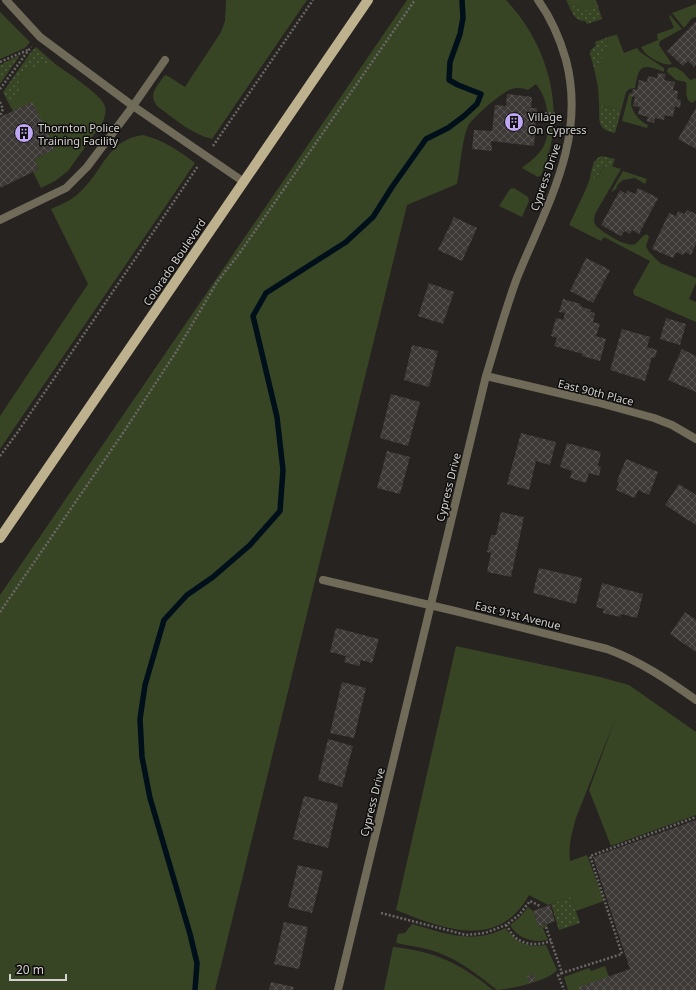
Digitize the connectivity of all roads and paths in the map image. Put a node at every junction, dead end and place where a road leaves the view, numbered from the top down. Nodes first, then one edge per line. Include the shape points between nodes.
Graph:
1 (6, 0) edge
2 (313, 0) edge
3 (368, 0) edge
4 (415, 0) edge
5 (538, 0) edge
6 (33, 45) dead end
7 (28, 50) junction
8 (165, 60) dead end
9 (0, 62) edge
10 (0, 89) edge
11 (0, 102) edge
12 (133, 106) junction
13 (537, 113) dead end
14 (556, 114) dead end
15 (0, 116) edge
16 (220, 135) dead end
17 (197, 168) dead end
18 (244, 182) junction
19 (0, 220) edge
20 (486, 376) junction
21 (696, 438) edge
22 (0, 456) edge
23 (0, 538) edge
24 (322, 580) dead end
25 (431, 605) junction
26 (0, 612) edge
27 (696, 700) edge
28 (696, 817) edge
29 (540, 906) dead end
30 (381, 913) dead end
31 (506, 925) junction
32 (546, 928) dead end
33 (551, 942) junction
34 (562, 973) junction
35 (338, 990) edge
36 (564, 990) edge

1 - 12 street via 40,37
2 - 16 path
3 - 18 main road, Colorado Boulevard
4 - 26 path via 217,282 176,352 125,430
5 - 20 street, Cypress Drive via 562,44 569,72 572,101 570,134 553,194 517,278
6 - 7 path
7 - 9 path
7 - 10 path
8 - 12 street
11 - 15 path via 3,109
12 - 18 street
12 - 19 street via 87,167 66,188
13 - 14 path
17 - 22 path
18 - 23 main road, Colorado Boulevard
20 - 21 street, East 90th Place via 654,418
20 - 25 street, Cypress Drive
24 - 25 street, East 91st Avenue
25 - 27 street, East 91st Avenue via 607,649 650,668
25 - 35 street, Cypress Drive
28 - 34 path via 590,856 622,954
29 - 31 path via 530,901
30 - 31 path via 466,935 485,933
31 - 33 path via 516,938 528,943 539,945
32 - 33 path
33 - 34 path
34 - 36 path via 558,975

